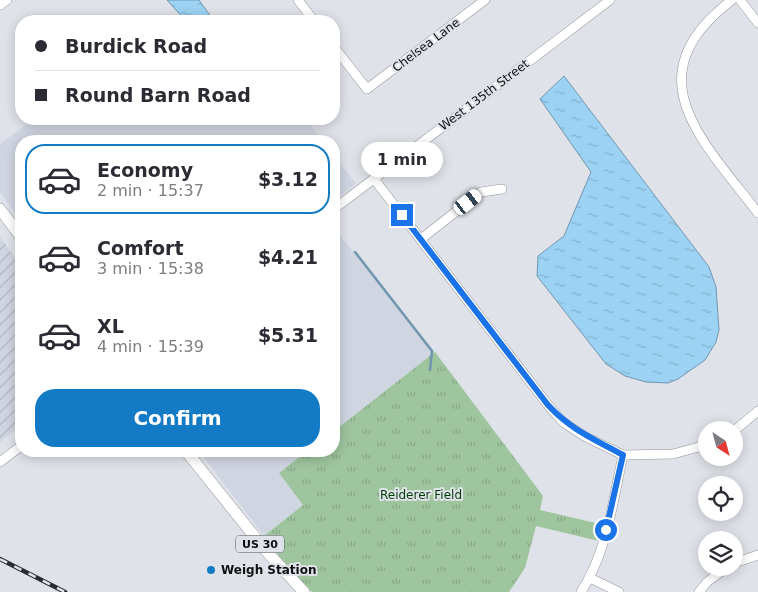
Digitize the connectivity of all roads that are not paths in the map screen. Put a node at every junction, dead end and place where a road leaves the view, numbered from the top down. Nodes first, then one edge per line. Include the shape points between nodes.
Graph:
1 (7, 0) edge
2 (298, 0) edge
3 (485, 0) edge
4 (610, 0) edge
5 (732, 0) edge
6 (740, 0) edge
7 (0, 5) edge
8 (309, 15) edge
9 (758, 24) edge
10 (340, 55) edge
11 (374, 179) junction
12 (502, 190) dead end
13 (340, 204) edge
14 (0, 209) edge
15 (758, 213) edge
16 (15, 229) edge
17 (421, 239) junction
18 (758, 411) edge
19 (743, 424) edge
20 (698, 447) edge
21 (15, 451) edge
22 (623, 455) junction
23 (191, 457) edge
24 (0, 462) edge
25 (758, 555) edge
26 (743, 561) edge
27 (715, 576) edge
28 (590, 578) junction
29 (304, 592) edge
30 (581, 592) edge
31 (619, 592) edge
32 (700, 592) edge

1 - 7 street
2 - 8 street
3 - 10 street, Chelsea Lane via 366,89
4 - 11 street, West 135th Street
5 - 15 street via 694,36 686,54 683,93 688,116 698,134
6 - 9 street
11 - 13 street, West 135th Street
11 - 17 street
12 - 17 street via 481,192
14 - 16 main road
17 - 22 street via 563,422
18 - 19 street
20 - 22 street via 673,454
21 - 24 street
22 - 28 street via 606,530
23 - 29 main road, US 30 via 267,552
25 - 26 street
27 - 32 street
28 - 30 street
28 - 31 street

